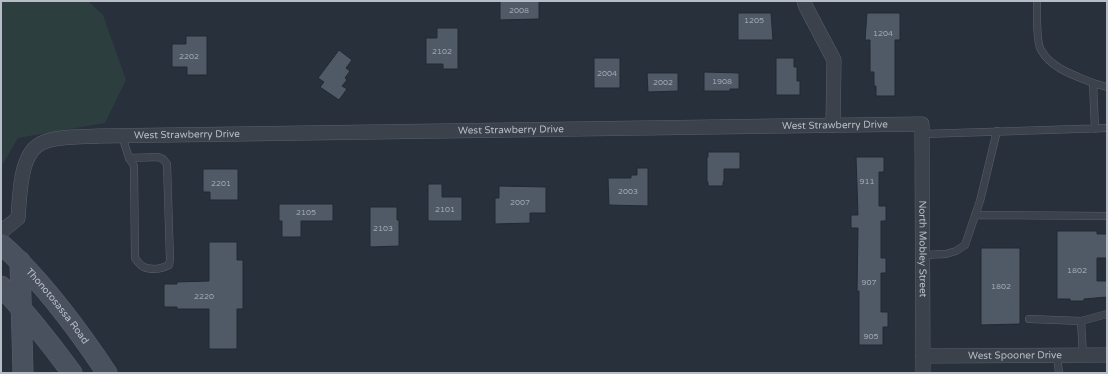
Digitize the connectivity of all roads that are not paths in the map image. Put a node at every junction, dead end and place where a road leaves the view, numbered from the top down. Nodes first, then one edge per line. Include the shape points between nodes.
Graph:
1 (804, 1) edge
2 (1037, 1) edge
3 (1093, 83) junction
4 (1107, 88) edge
5 (833, 125) junction
6 (1095, 128) junction
7 (1107, 128) edge
8 (922, 129) junction
9 (997, 131) junction
10 (122, 136) junction
11 (129, 158) junction
12 (975, 215) junction
13 (1107, 216) edge
14 (1, 232) edge
15 (1, 244) edge
16 (923, 255) junction
17 (20, 261) junction
18 (1, 286) edge
19 (22, 309) junction
20 (1107, 314) edge
21 (1029, 319) dead end
22 (1082, 321) junction
23 (1057, 355) junction
24 (1083, 355) junction
25 (1107, 355) edge
26 (923, 356) junction
27 (23, 373) edge
28 (72, 373) edge
29 (107, 373) edge
30 (924, 373) edge
31 (1059, 373) edge

1 - 5 street via 834,60
2 - 3 lane via 1040,50 1055,66
3 - 4 lane
3 - 6 lane
5 - 8 street, West Strawberry Drive
5 - 10 street, West Strawberry Drive
6 - 7 lane
6 - 9 lane
8 - 9 lane
8 - 16 street, North Mobley Street
9 - 12 lane
10 - 11 lane
10 - 14 street, West Strawberry Drive via 58,139 43,142 34,148 23,173 18,218
11 - 11 lane via 134,166 135,258 147,269 165,268 170,260 167,164 158,157
12 - 13 lane
12 - 16 lane via 965,245 946,254
15 - 17 main road, Thonotosassa Road
16 - 26 street, North Mobley Street
17 - 19 main road
17 - 29 main road, Thonotosassa Road via 85,340
18 - 19 main road
19 - 27 main road
19 - 28 main road
20 - 22 lane
21 - 22 lane
22 - 24 lane
23 - 24 street, West Spooner Drive
23 - 26 street, West Spooner Drive
23 - 31 lane
24 - 25 street, West Spooner Drive
26 - 30 street, North Mobley Street

